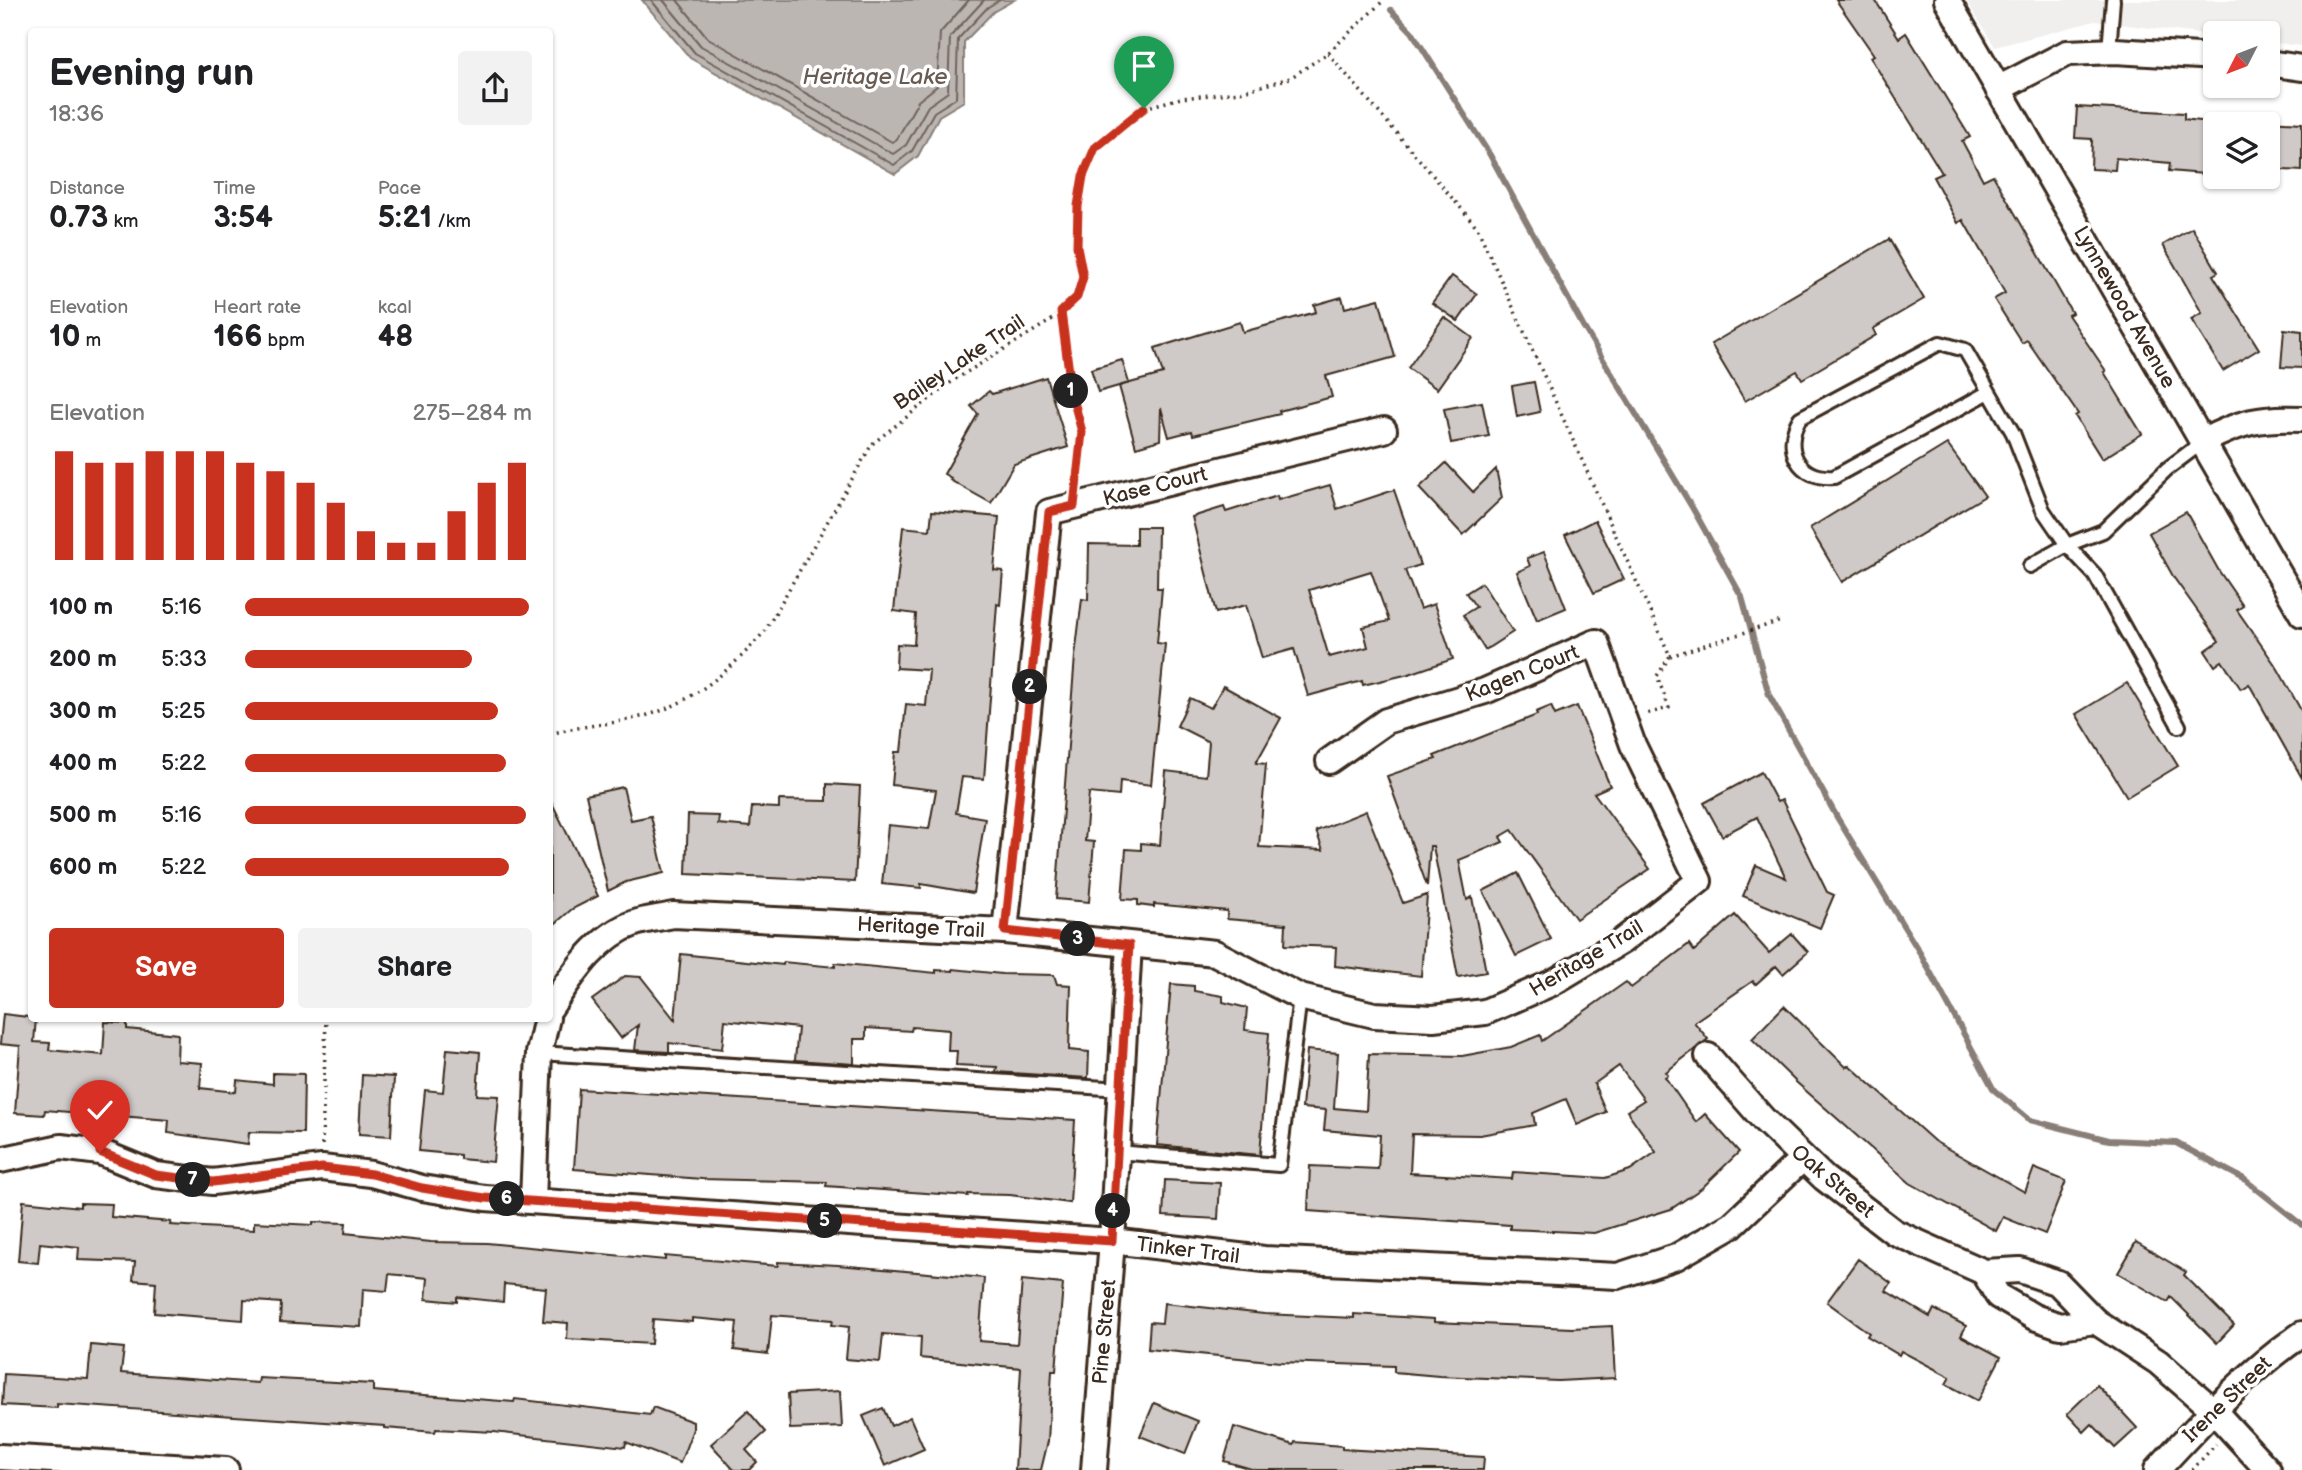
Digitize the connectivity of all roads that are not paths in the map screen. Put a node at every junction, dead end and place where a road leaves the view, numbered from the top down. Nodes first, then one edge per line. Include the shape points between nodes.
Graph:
1 (1947, 0) edge
2 (2113, 0) edge
3 (2109, 51) junction
4 (2203, 56) edge
5 (2280, 65) edge
6 (2302, 68) edge
7 (1997, 89) junction
8 (1989, 392) junction
9 (2302, 419) edge
10 (1384, 430) dead end
11 (2204, 441) junction
12 (2067, 545) junction
13 (2030, 566) dead end
14 (2302, 614) edge
15 (2179, 726) dead end
16 (1329, 761) dead end
17 (1699, 881) joint
18 (1005, 931) junction
19 (1129, 945) junction
20 (1300, 997) junction
21 (553, 1005) edge
22 (546, 1022) edge
23 (539, 1053) junction
24 (1708, 1056) dead end
25 (1122, 1089) junction
26 (1116, 1152) junction
27 (1804, 1158) junction
28 (0, 1160) edge
29 (533, 1200) junction
30 (1112, 1241) junction
31 (1984, 1272) junction
32 (2095, 1321) junction
33 (2302, 1334) edge
34 (2213, 1410) junction
35 (0, 1457) edge
36 (1097, 1469) edge
37 (213, 1470) edge
38 (2157, 1470) edge
39 (2267, 1470) edge

1 - 7 street, Lynnewood Avenue
2 - 3 lane
3 - 4 street
3 - 7 street via 2067,53
5 - 6 street
7 - 11 street, Lynnewood Avenue
8 - 8 lane via 1965,350 1940,342 1800,418 1792,432 1791,450 1804,469 1822,478 1834,477
8 - 12 lane via 2012,433 2043,510
9 - 11 street via 2237,423
10 - 18 street, Kase Court via 1049,512
11 - 12 lane via 2167,469 2103,531
11 - 14 street, Lynnewood Avenue
12 - 13 lane
12 - 15 lane via 2095,575
16 - 17 street, Kagen Court via 1386,721 1485,691 1596,642 1624,721
17 - 20 street, Heritage Trail via 1622,941 1552,983 1485,1012 1433,1018 1374,1014
18 - 19 street, Heritage Trail
18 - 21 street, Heritage Trail via 673,915 633,923 598,946
19 - 20 street, Heritage Trail via 1215,953
19 - 25 street, Pine Street
20 - 26 lane via 1279,1165
22 - 23 street
23 - 25 lane
23 - 29 street
24 - 27 street, Oak Street
25 - 26 street, Pine Street
26 - 30 street, Pine Street
27 - 30 street, Tinker Trail via 1732,1225 1676,1257 1618,1276 1264,1259
27 - 31 street, Oak Street via 1894,1232
28 - 29 street, Tinker Trail via 61,1147 100,1152 156,1175 213,1182 322,1168 485,1198
29 - 30 street, Tinker Trail
30 - 36 street, Pine Street
31 - 32 street, Oak Street via 2021,1270 2058,1283
31 - 32 street, Oak Street via 1998,1296 2034,1317 2060,1326
32 - 34 street, Oak Street via 2158,1362
33 - 34 street, Irene Street via 2275,1352
34 - 38 street, Irene Street
34 - 39 street, Oak Street
35 - 37 street

